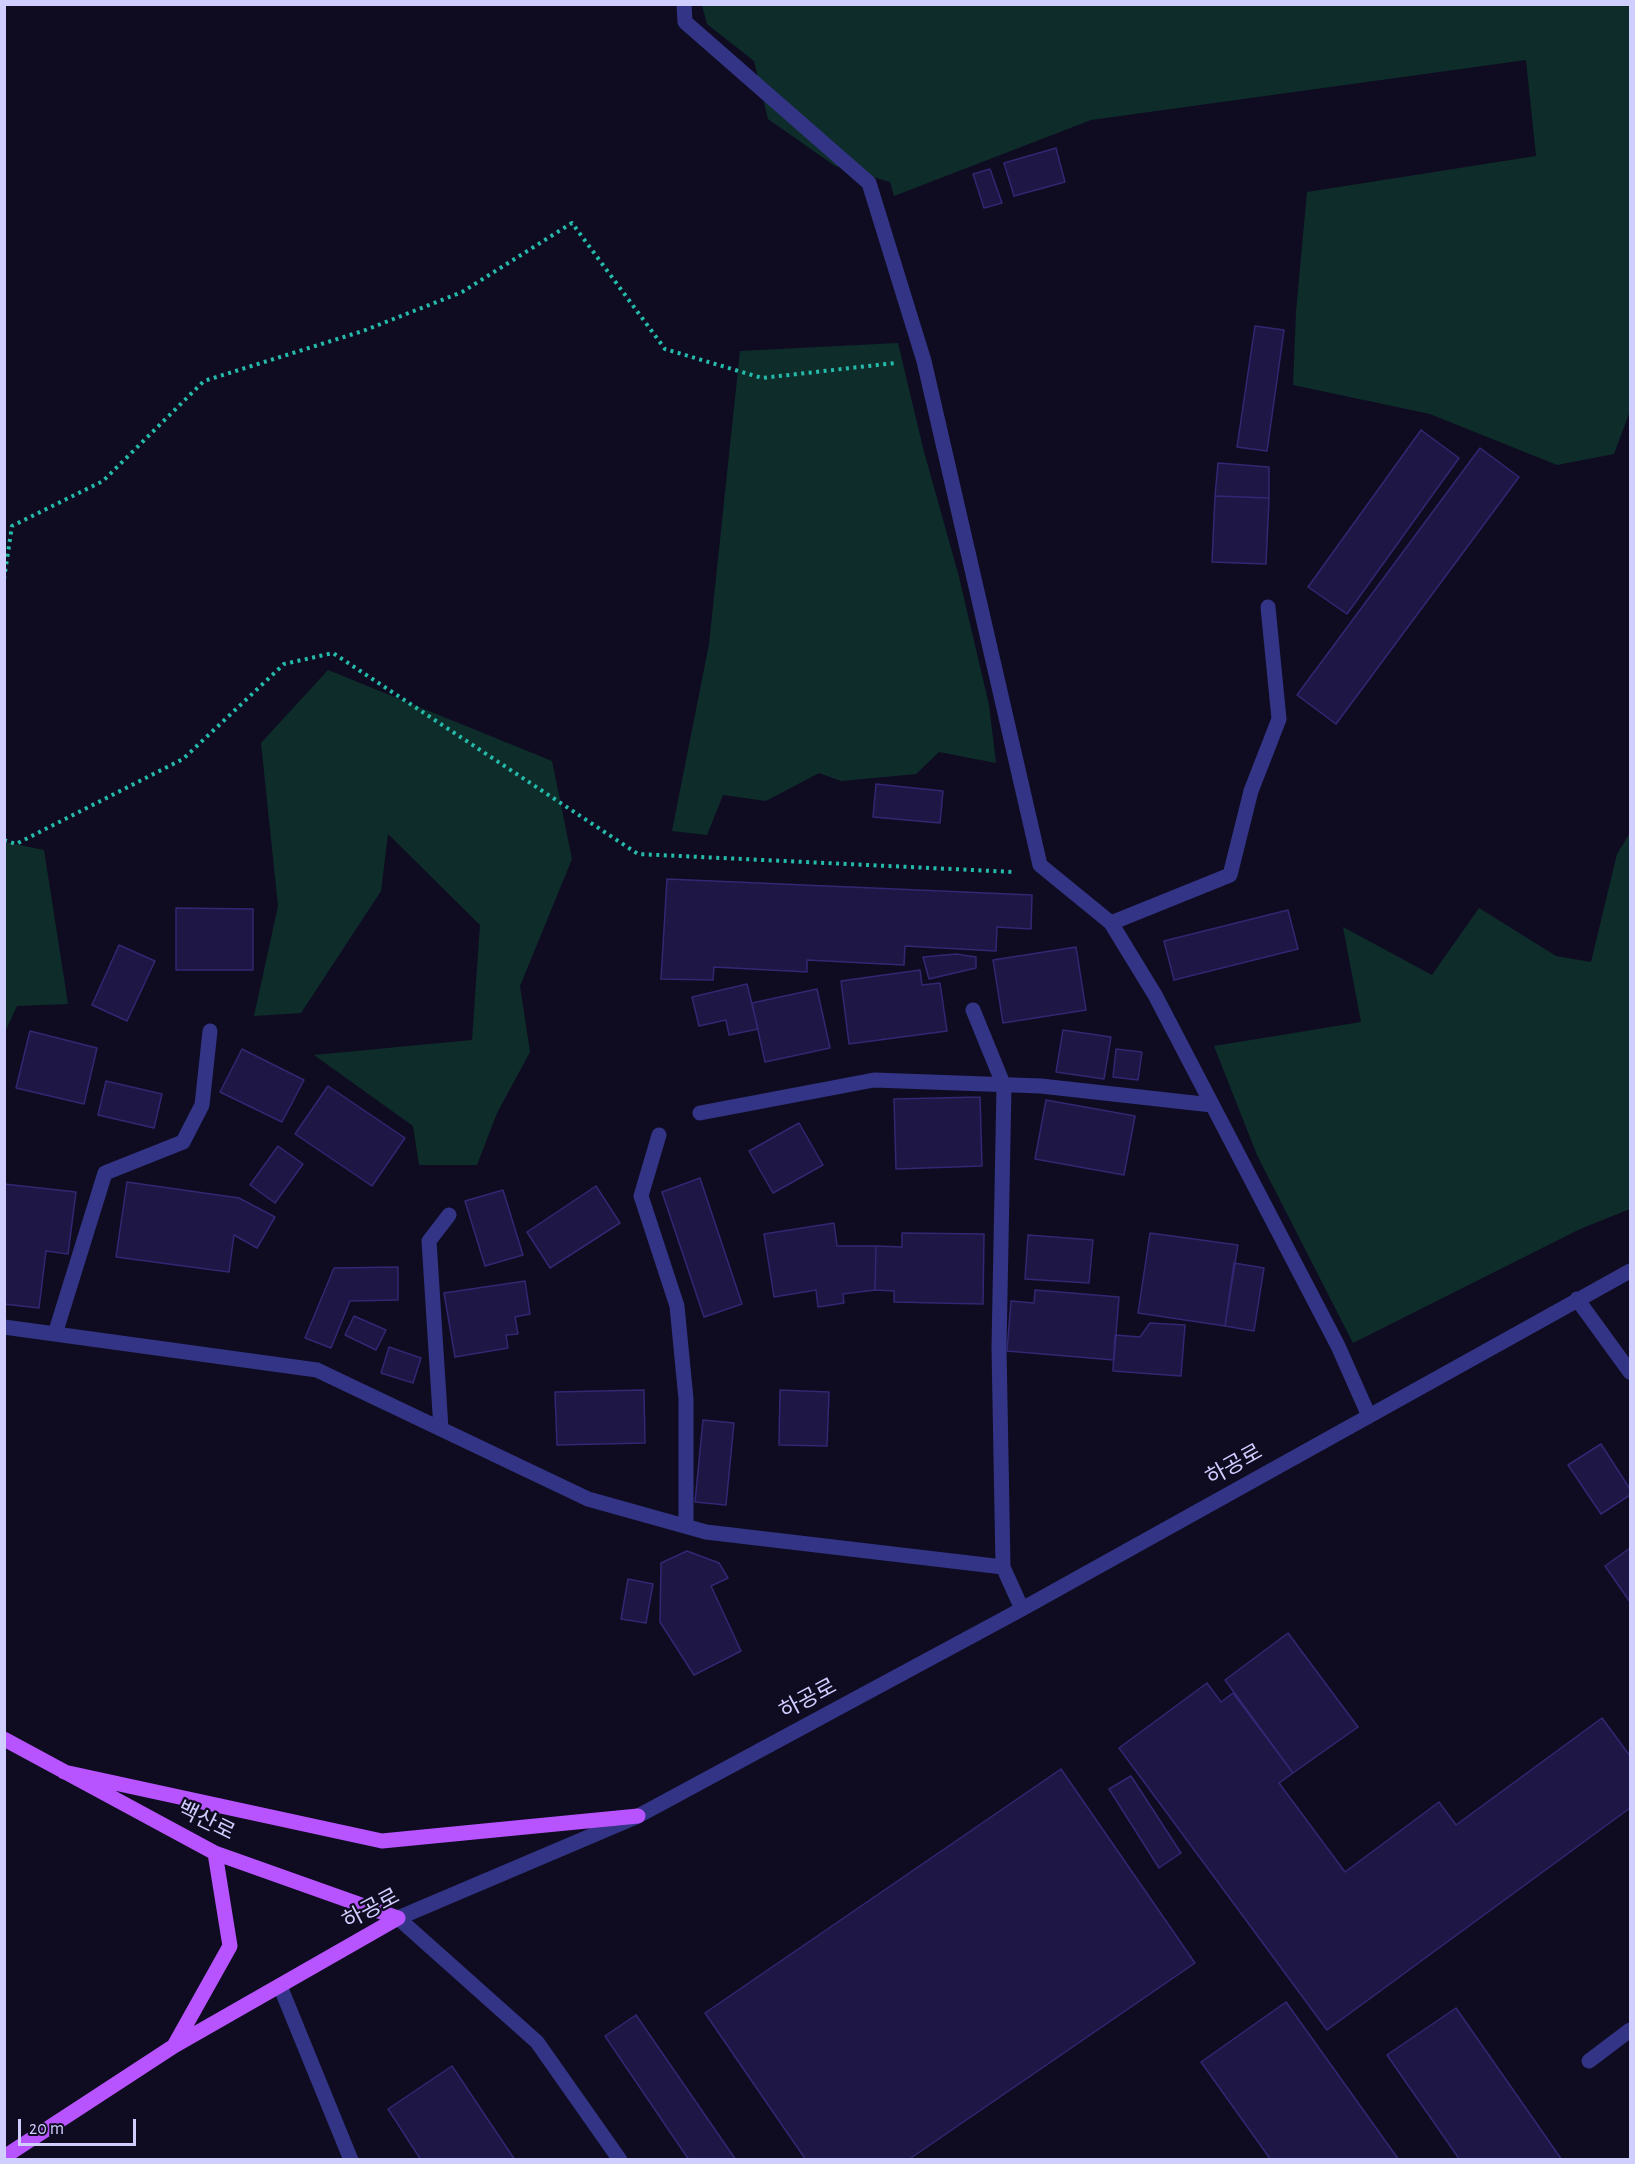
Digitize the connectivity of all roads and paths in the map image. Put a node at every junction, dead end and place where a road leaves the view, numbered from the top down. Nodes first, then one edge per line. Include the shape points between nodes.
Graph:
1 (684, 4) edge
2 (924, 361) junction
3 (4, 579) edge
4 (1268, 607) dead end
5 (4, 840) edge
6 (1051, 873) junction
7 (1110, 923) junction
8 (973, 1010) dead end
9 (210, 1032) dead end
10 (1004, 1086) junction
11 (1212, 1105) junction
12 (700, 1113) dead end
13 (659, 1135) dead end
14 (449, 1215) dead end
15 (1630, 1271) edge
16 (1577, 1299) junction
17 (4, 1327) edge
18 (55, 1334) junction
19 (1630, 1372) edge
20 (1369, 1416) junction
21 (441, 1429) junction
22 (687, 1526) junction
23 (1003, 1567) junction
24 (1022, 1609) junction
25 (4, 1739) edge
26 (64, 1772) junction
27 (638, 1816) junction
28 (215, 1853) junction
29 (398, 1918) junction
30 (280, 1986) junction
31 (1630, 2030) edge
32 (174, 2046) junction
33 (1589, 2061) dead end
34 (4, 2157) edge
35 (351, 2160) edge
36 (620, 2160) edge

1 - 2 street via 685,22 869,183
2 - 3 path via 762,378 665,349 572,224 462,292 363,331 204,381 102,481 12,526
2 - 6 street via 1040,865
4 - 7 street via 1278,719 1251,791 1230,875
5 - 6 path via 16,844 183,759 284,664 333,653 638,854
6 - 7 street
7 - 11 street via 1155,994
8 - 10 street
9 - 18 street via 202,1105 183,1142 105,1173
10 - 11 street via 1041,1086
10 - 12 street via 874,1080
10 - 23 street via 999,1347
11 - 20 street via 1338,1346
13 - 22 street via 641,1196 677,1306 686,1399
14 - 21 street via 429,1241
15 - 16 street, 하공로
16 - 19 street
16 - 20 street, 하공로
17 - 18 street
18 - 21 street via 317,1370
20 - 24 street, 하공로
21 - 22 street via 588,1499
22 - 23 street via 706,1532
23 - 24 street
24 - 27 street, 하공로
25 - 26 main road, 백산로
26 - 27 main road via 382,1841
26 - 28 main road, 백산로
27 - 29 street, 하공로
28 - 29 main road, 백산로
28 - 32 main road via 230,1946
29 - 30 main road, 하공로
29 - 36 street via 537,2042
30 - 32 main road, 하공로
30 - 35 street
31 - 33 street
32 - 34 main road, 하공로

